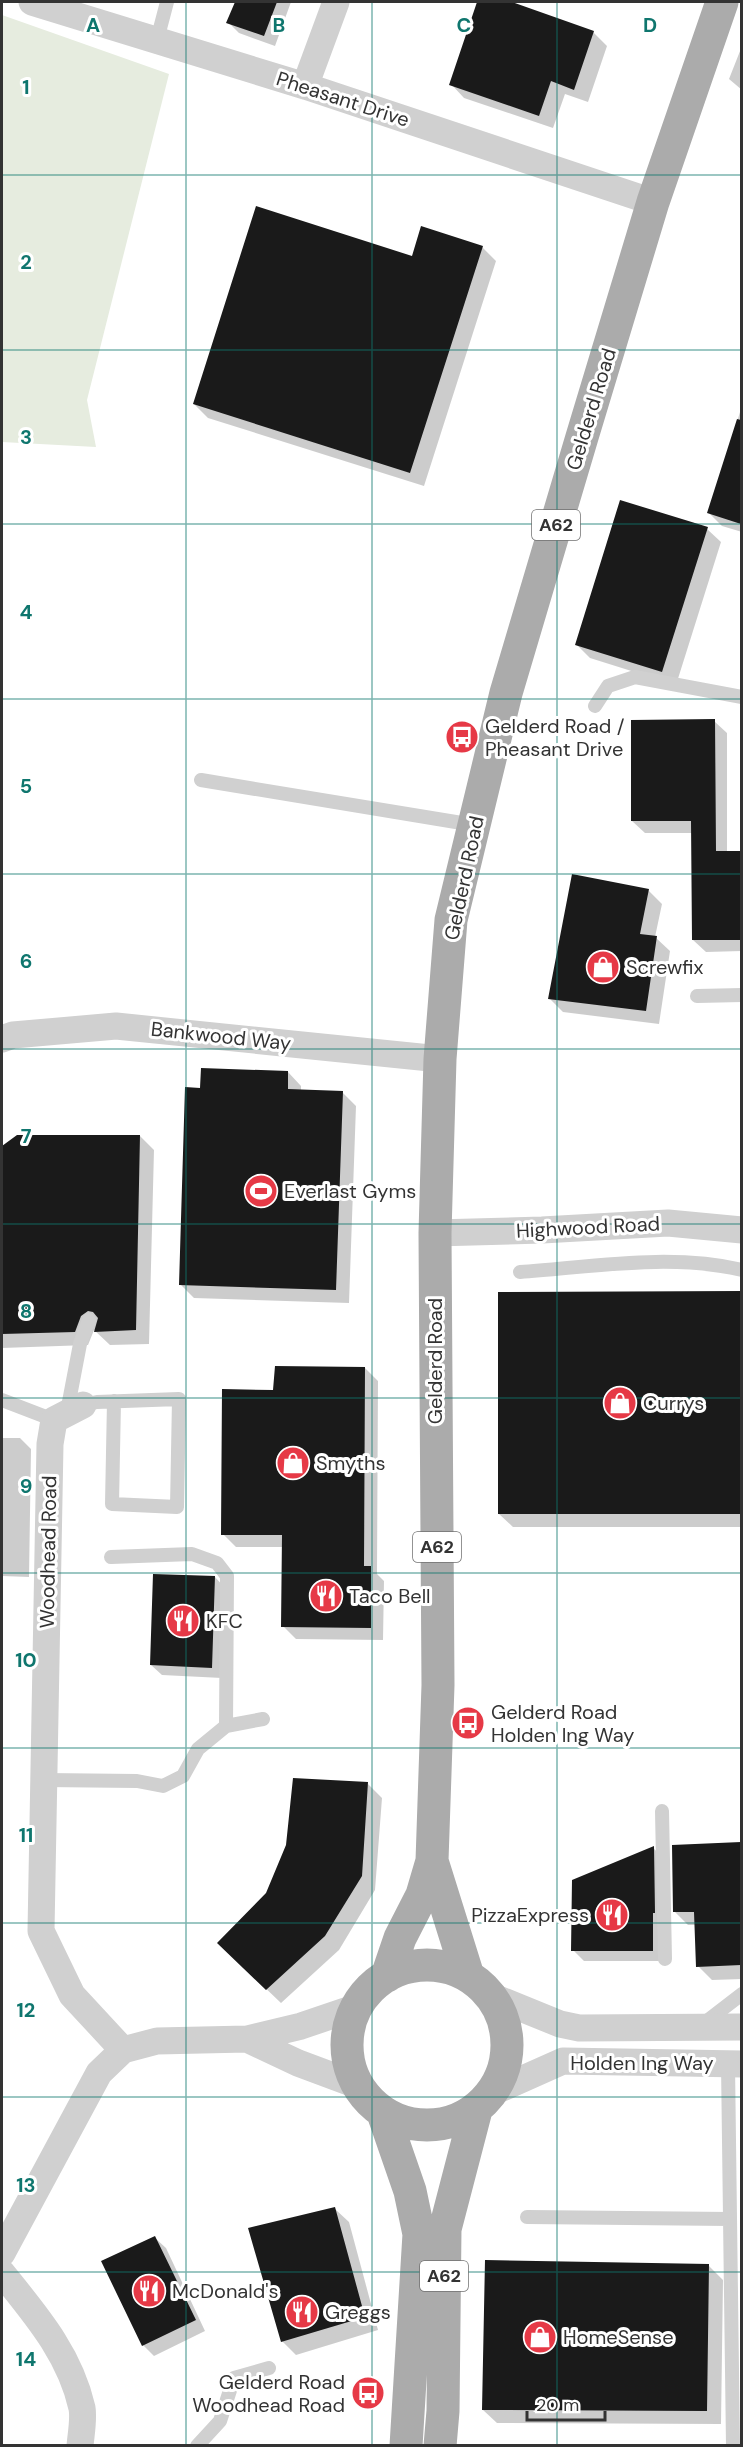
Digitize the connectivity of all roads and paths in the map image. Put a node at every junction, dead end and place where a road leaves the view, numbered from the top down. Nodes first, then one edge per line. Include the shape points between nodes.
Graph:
1 (32, 2) edge
2 (167, 2) edge
3 (336, 2) edge
4 (722, 2) edge
5 (157, 40) junction
6 (305, 86) junction
7 (653, 202) junction
8 (741, 697) edge
9 (595, 706) dead end
10 (201, 780) dead end
11 (474, 825) junction
12 (741, 995) edge
13 (697, 996) dead end
14 (2, 1040) edge
15 (440, 1059) junction
16 (741, 1230) edge
17 (435, 1233) junction
18 (741, 1270) edge
19 (520, 1272) dead end
20 (89, 1320) dead end
21 (2, 1400) edge
22 (114, 1401) junction
23 (68, 1412) junction
24 (111, 1557) dead end
25 (262, 1719) dead end
26 (226, 1726) junction
27 (44, 1780) junction
28 (662, 1811) dead end
29 (432, 1861) junction
30 (665, 1959) dead end
31 (387, 1976) junction
32 (479, 1986) junction
33 (741, 1994) edge
34 (357, 2007) junction
35 (686, 2027) junction
36 (741, 2027) edge
37 (247, 2040) junction
38 (123, 2050) junction
39 (735, 2064) edge
40 (357, 2085) junction
41 (483, 2101) junction
42 (383, 2113) junction
43 (527, 2217) dead end
44 (730, 2219) junction
45 (2, 2253) edge
46 (2, 2272) edge
47 (269, 2368) dead end
48 (80, 2445) edge
49 (197, 2445) edge
50 (406, 2445) edge
51 (440, 2445) edge
52 (733, 2445) edge

1 - 5 street, Pheasant Drive
2 - 5 lane
3 - 6 street
4 - 7 main road, Gelderd Road / A62
5 - 6 street, Pheasant Drive
6 - 7 street, Pheasant Drive
7 - 11 main road, Gelderd Road / A62 via 506,693
8 - 9 lane via 635,677 608,686
10 - 11 lane
11 - 15 main road, Gelderd Road / A62 via 451,920
12 - 13 lane
14 - 15 street, Bankwood Way via 13,1035 116,1026
15 - 17 main road, Gelderd Road / A62
16 - 17 street, Highwood Road via 668,1223
17 - 29 main road, Gelderd Road / A62 via 438,1685
18 - 19 lane via 680,1261
20 - 23 lane via 80,1344
21 - 23 lane
22 - 22 lane via 179,1399 177,1507 112,1504
22 - 23 lane
23 - 27 street, Woodhead Road via 50,1444
24 - 26 lane via 192,1554 217,1563 227,1576
25 - 26 lane
26 - 27 lane via 198,1749 183,1776 163,1786 137,1781
27 - 38 street, Woodhead Road via 41,1931 72,1995
28 - 30 lane
29 - 31 main road, Gelderd Road / A62 via 422,1895 400,1938
29 - 32 main road, Gelderd Road / A62
31 - 32 main road, A62 via 427,1965 448,1967
31 - 34 main road, A62 via 364,1995
32 - 35 street, Holden Ing Way via 560,2024 579,2028
32 - 41 main road, Gelderd Road / A62 via 503,2018 508,2043 504,2069
33 - 35 lane
34 - 37 street
34 - 40 main road, A62 via 347,2034 346,2051
35 - 36 street, Holden Ing Way
35 - 39 street, Holden Ing Way via 691,2038 725,2040
37 - 38 street via 157,2041
37 - 40 street
38 - 45 street via 99,2073
39 - 41 street, Holden Ing Way via 563,2061
39 - 44 lane
40 - 42 main road, A62
41 - 42 main road, A62 via 444,2124 423,2126
41 - 51 main road, Gelderd Road / A62 via 445,2229
42 - 50 main road, A62 via 410,2191 419,2234
43 - 44 lane
44 - 52 lane
46 - 48 street via 67,2361 82,2410
47 - 49 lane via 234,2378 220,2421

